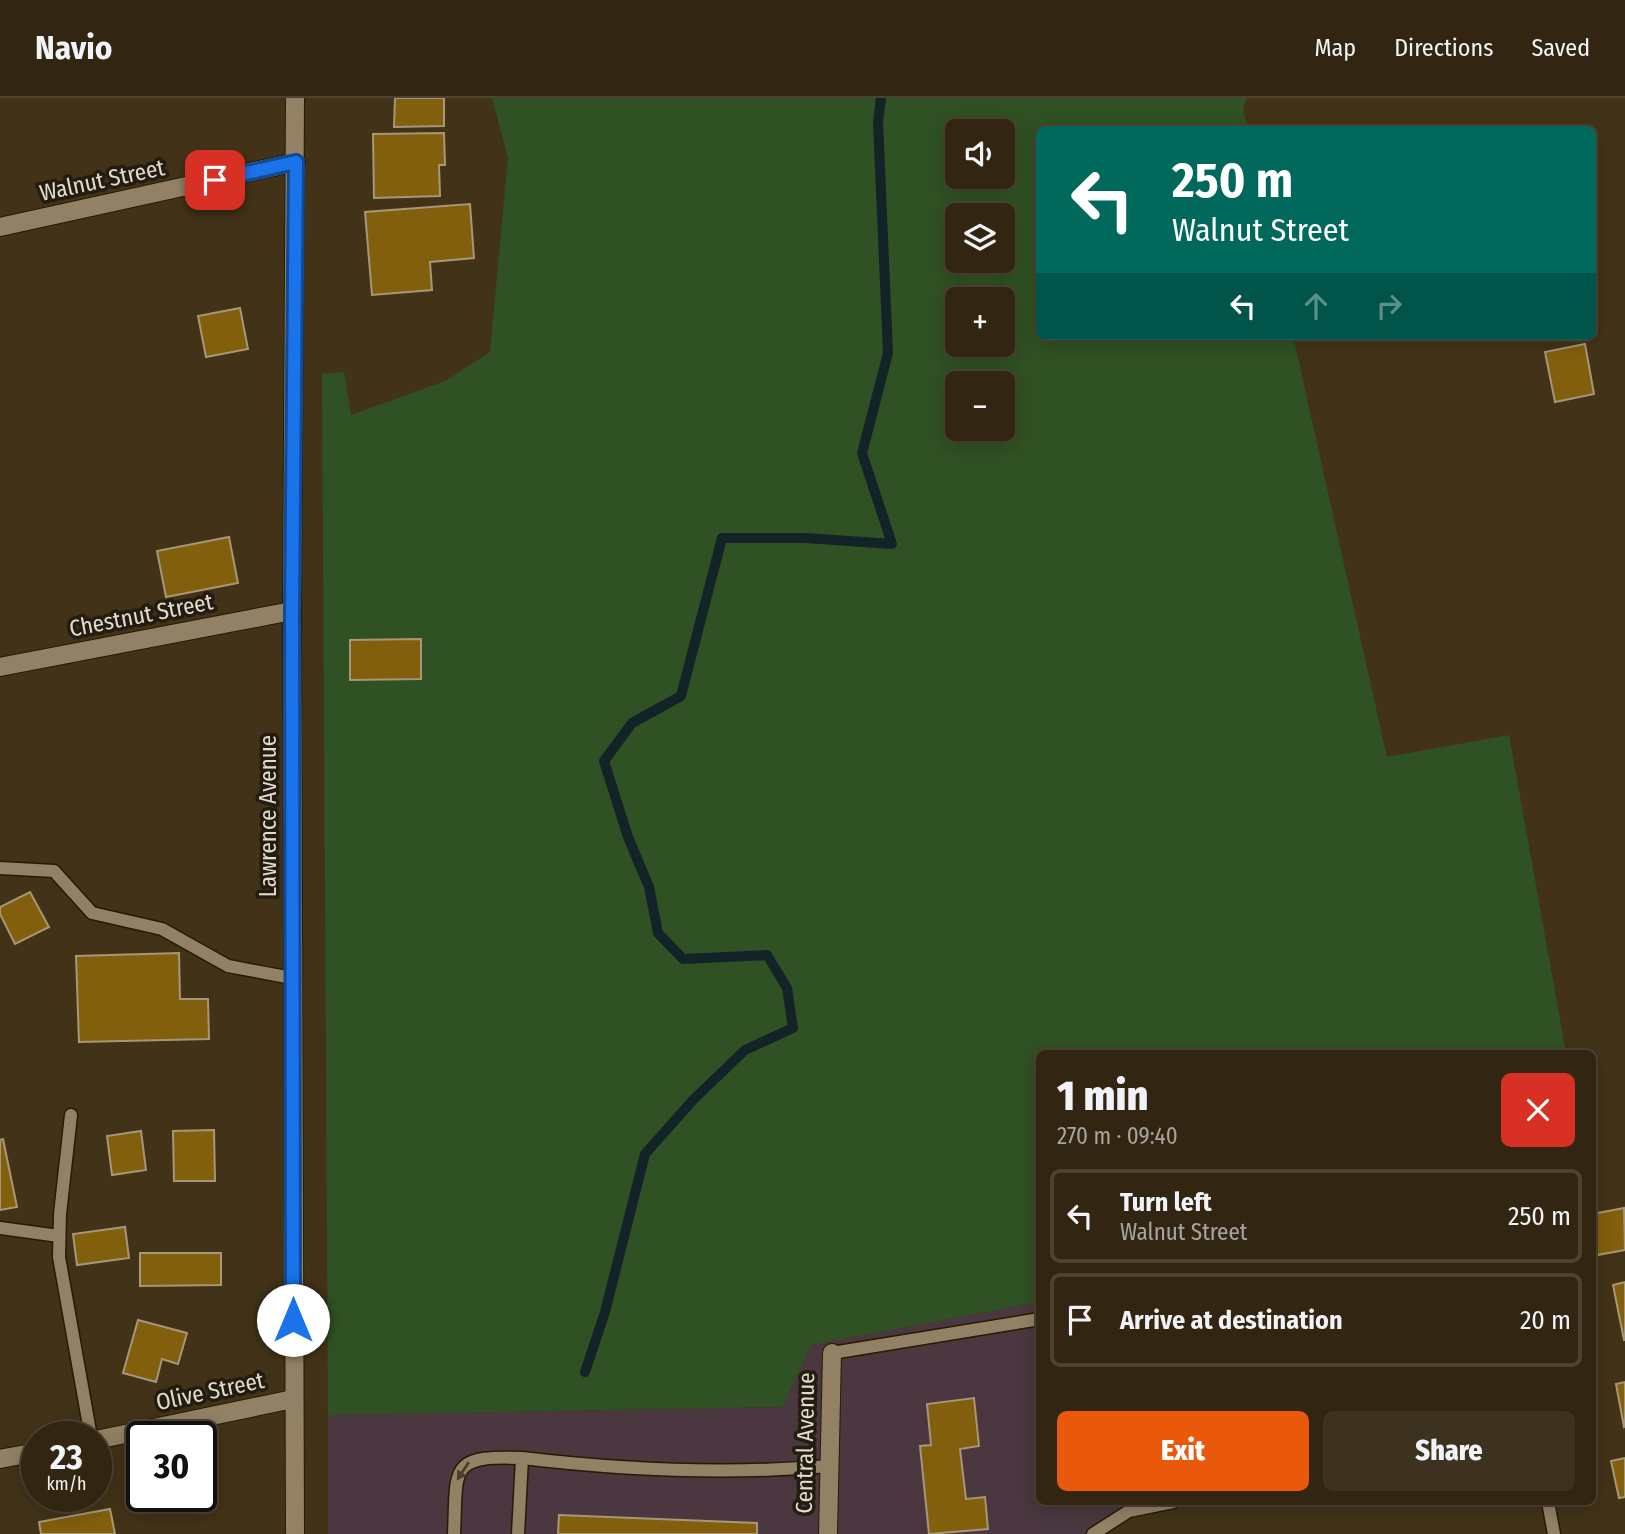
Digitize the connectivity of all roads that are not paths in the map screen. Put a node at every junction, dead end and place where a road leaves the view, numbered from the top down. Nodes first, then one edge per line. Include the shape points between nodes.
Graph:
1 (295, 98) edge
2 (296, 162) junction
3 (0, 227) edge
4 (292, 611) junction
5 (0, 667) edge
6 (0, 868) edge
7 (292, 978) junction
8 (71, 1115) dead end
9 (0, 1228) edge
10 (59, 1236) junction
11 (1036, 1320) edge
12 (832, 1353) joint
13 (293, 1399) junction
14 (88, 1421) edge
15 (112, 1437) edge
16 (21, 1455) edge
17 (522, 1458) junction
18 (0, 1459) edge
19 (829, 1466) junction
20 (1158, 1505) edge
21 (1549, 1505) edge
22 (295, 1534) edge
23 (454, 1534) edge
24 (518, 1534) edge
25 (828, 1534) edge
26 (1093, 1534) edge
27 (1554, 1534) edge

1 - 2 street, Lawrence Avenue
2 - 3 street, Walnut Street
2 - 4 street, Lawrence Avenue
4 - 5 street, Chestnut Street
4 - 7 street, Lawrence Avenue
6 - 7 lane via 54,871 92,913 162,929 228,967
7 - 13 street, Lawrence Avenue
8 - 10 lane
9 - 10 lane
10 - 14 lane via 62,1280
11 - 12 lane
12 - 19 street, Central Avenue
13 - 15 street, Olive Street
13 - 22 street, Lawrence Avenue
16 - 18 street
17 - 19 lane via 603,1467 737,1472
17 -> 23 lane via 485,1456 464,1465 457,1482
17 - 24 lane
19 - 25 street, Central Avenue
20 - 26 lane via 1129,1511
21 - 27 lane

